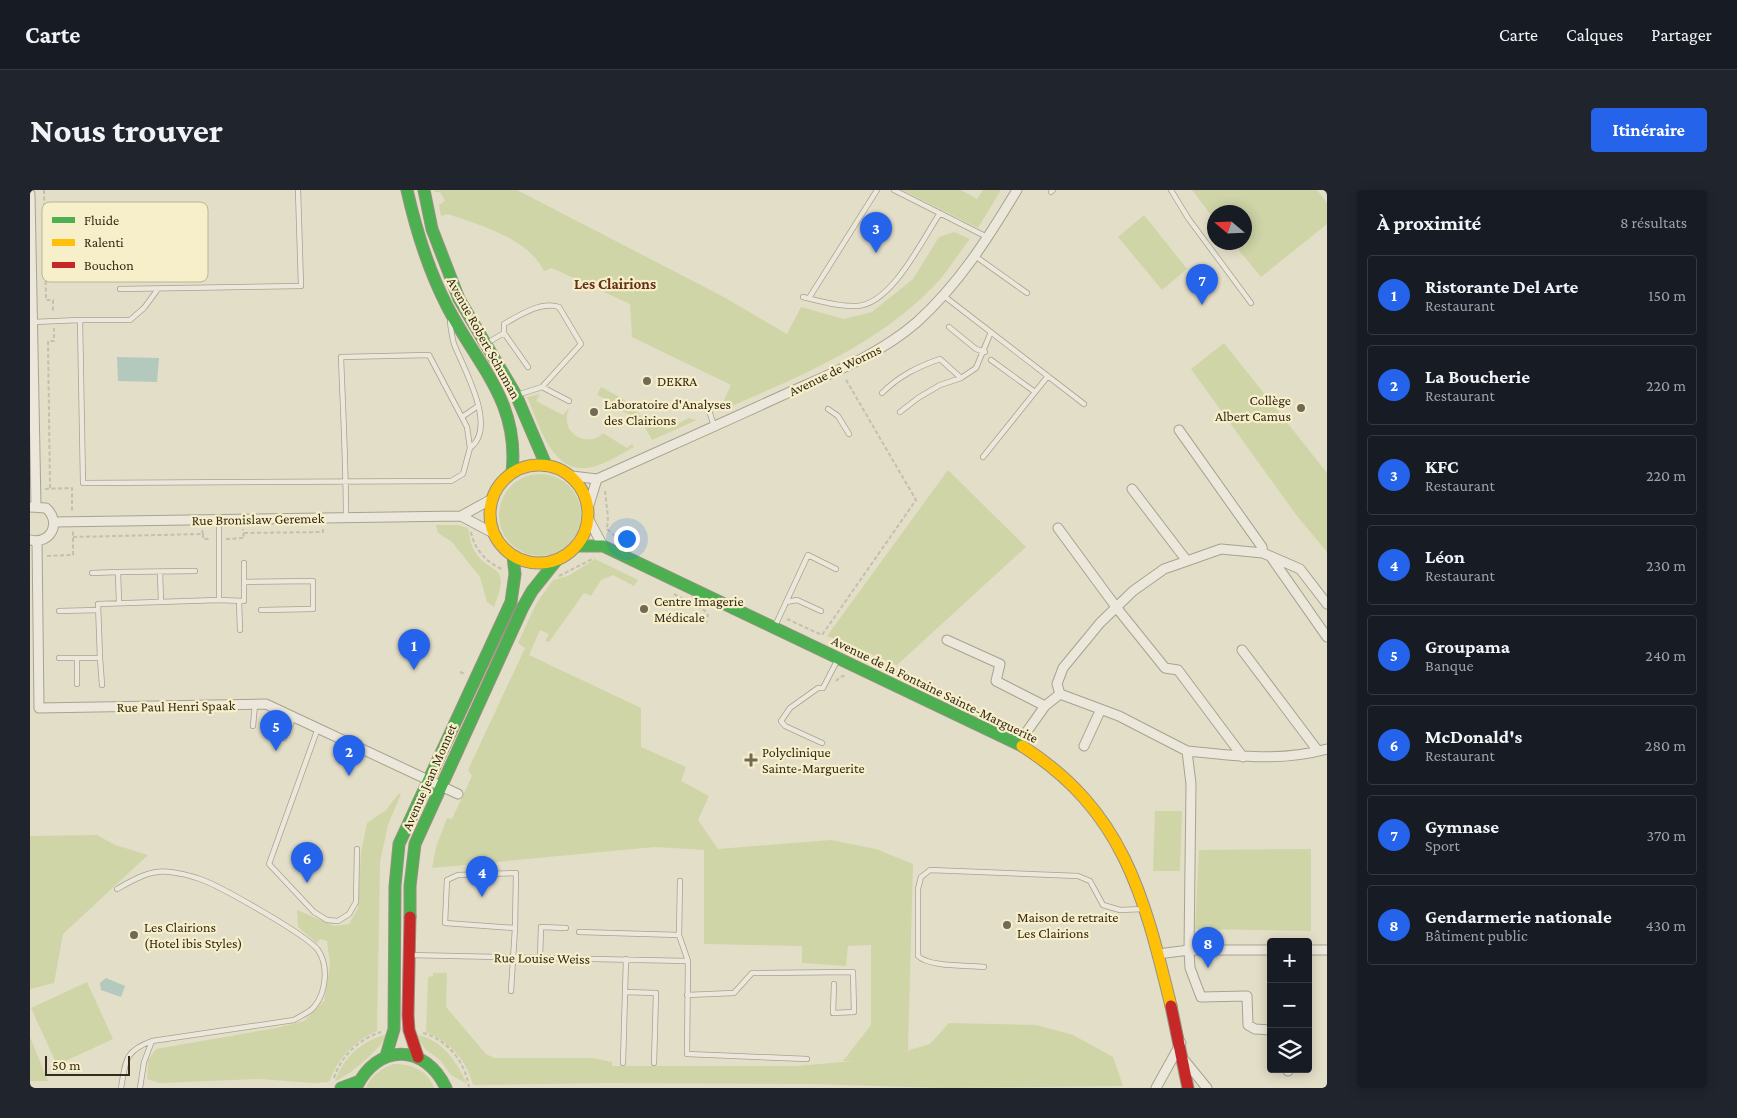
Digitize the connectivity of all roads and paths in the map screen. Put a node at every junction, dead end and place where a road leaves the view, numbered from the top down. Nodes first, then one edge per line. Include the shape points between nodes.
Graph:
1 (298, 190) edge
2 (407, 190) edge
3 (424, 190) edge
4 (877, 190) edge
5 (894, 190) edge
6 (1017, 190) edge
7 (1171, 190) edge
8 (30, 194) edge
9 (940, 213) junction
10 (988, 237) junction
11 (975, 256) junction
12 (46, 282) edge
13 (158, 289) junction
14 (120, 290) dead end
15 (1027, 293) dead end
16 (944, 296) junction
17 (803, 297) dead end
18 (808, 298) junction
19 (1251, 303) dead end
20 (448, 308) junction
21 (80, 320) junction
22 (54, 321) junction
23 (34, 322) junction
24 (949, 327) dead end
25 (991, 332) junction
26 (504, 333) junction
27 (486, 344) junction
28 (984, 352) junction
29 (991, 360) dead end
30 (528, 367) dead end
31 (1048, 376) junction
32 (845, 377) dead end
33 (961, 378) junction
34 (542, 388) junction
35 (1035, 392) junction
36 (882, 393) dead end
37 (516, 395) junction
38 (569, 401) dead end
39 (707, 404) dead end
40 (1084, 404) dead end
41 (478, 406) junction
42 (828, 410) dead end
43 (900, 412) dead end
44 (462, 417) junction
45 (714, 426) junction
46 (1179, 430) dead end
47 (849, 434) dead end
48 (470, 448) junction
49 (33, 449) edge
50 (983, 457) dead end
51 (546, 465) junction
52 (512, 473) junction
53 (572, 476) junction
54 (600, 482) junction
55 (345, 483) junction
56 (50, 488) junction
57 (1132, 488) dead end
58 (35, 489) junction
59 (492, 499) junction
60 (588, 505) junction
61 (33, 506) edge
62 (461, 516) junction
63 (322, 518) junction
64 (346, 518) junction
65 (243, 519) junction
66 (202, 520) junction
67 (219, 520) junction
68 (589, 520) junction
69 (54, 522) junction
70 (72, 522) junction
71 (470, 528) dead end
72 (1058, 528) dead end
73 (244, 533) junction
74 (493, 533) junction
75 (203, 534) junction
76 (73, 537) junction
77 (34, 540) edge
78 (578, 546) junction
79 (600, 549) junction
80 (1267, 555) junction
81 (38, 556) junction
82 (513, 556) junction
83 (602, 560) dead end
84 (556, 561) junction
85 (1187, 561) junction
86 (244, 563) dead end
87 (836, 569) dead end
88 (507, 571) dead end
89 (118, 572) junction
90 (160, 572) junction
91 (195, 572) dead end
92 (92, 573) dead end
93 (556, 578) dead end
94 (244, 582) junction
95 (670, 592) dead end
96 (220, 600) junction
97 (239, 601) junction
98 (162, 602) junction
99 (786, 602) junction
100 (119, 603) junction
101 (1327, 604) edge
102 (1116, 607) junction
103 (98, 610) junction
104 (261, 610) dead end
105 (59, 611) dead end
106 (821, 611) dead end
107 (780, 616) junction
108 (706, 623) dead end
109 (775, 627) junction
110 (240, 630) dead end
111 (1327, 636) edge
112 (948, 640) dead end
113 (1242, 650) dead end
114 (59, 658) dead end
115 (77, 658) junction
116 (100, 658) junction
117 (838, 658) junction
118 (904, 674) dead end
119 (77, 684) dead end
120 (102, 685) dead end
121 (932, 688) dead end
122 (1060, 694) junction
123 (255, 704) junction
124 (1045, 706) junction
125 (1101, 709) junction
126 (294, 717) junction
127 (253, 726) dead end
128 (318, 728) junction
129 (284, 738) dead end
130 (822, 742) dead end
131 (1018, 744) junction
132 (1084, 746) dead end
133 (1323, 750) edge
134 (1187, 751) junction
135 (1243, 757) junction
136 (428, 781) junction
137 (440, 786) junction
138 (458, 794) dead end
139 (357, 849) dead end
140 (680, 881) dead end
141 (117, 889) dead end
142 (1144, 909) junction
143 (516, 928) junction
144 (566, 928) dead end
145 (579, 932) dead end
146 (679, 935) junction
147 (1189, 950) junction
148 (1267, 950) edge
149 (1312, 950) edge
150 (1327, 950) edge
151 (396, 954) junction
152 (409, 954) junction
153 (1158, 954) junction
154 (512, 957) junction
155 (540, 958) junction
156 (626, 959) junction
157 (688, 962) junction
158 (984, 967) dead end
159 (834, 984) dead end
160 (510, 991) dead end
161 (625, 992) junction
162 (687, 995) junction
163 (1267, 1030) edge
164 (388, 1031) dead end
165 (418, 1032) dead end
166 (152, 1041) junction
167 (1181, 1043) junction
168 (386, 1056) junction
169 (418, 1057) junction
170 (807, 1059) dead end
171 (1184, 1060) junction
172 (623, 1063) dead end
173 (654, 1063) dead end
174 (356, 1085) edge
175 (336, 1086) edge
176 (445, 1086) edge
177 (469, 1087) edge
178 (121, 1088) edge
179 (140, 1088) edge
180 (457, 1088) edge
181 (1156, 1088) edge
182 (1188, 1088) edge
183 (1207, 1088) edge

1 - 13 lane via 301,286
2 - 20 street, Avenue Robert Schuman via 413,222 427,263
3 - 27 street, Avenue Robert Schuman via 441,257 458,299
4 - 18 lane
5 - 9 lane
6 - 10 street, Avenue de Worms
7 - 19 lane
8 - 23 street
9 - 10 lane
9 - 18 lane via 898,277 874,301 859,306
10 - 11 street, Avenue de Worms
11 - 15 lane
11 - 16 street, Avenue de Worms
12 - 22 path via 46,300 53,300
13 - 14 lane
13 - 21 lane via 130,320
16 - 25 lane
16 - 45 street, Avenue de Worms via 916,323 870,355
17 - 18 lane
20 - 41 lane via 454,343
20 - 52 street, Avenue Robert Schuman via 512,422 516,450
21 - 22 lane
21 - 55 lane via 84,483
22 - 23 lane
22 - 56 path via 54,341 48,341
23 - 49 street
24 - 28 lane
25 - 28 lane
25 - 31 lane
26 - 27 lane
26 - 30 lane
26 - 34 lane via 504,324 525,312 550,305 559,307 580,344
27 - 37 street, Avenue Robert Schuman
28 - 33 lane via 976,368
29 - 35 lane
31 - 35 lane
31 - 40 lane
32 - 107 path via 916,500 822,636
33 - 36 lane via 940,359 896,379
33 - 43 lane via 940,385
34 - 37 lane
34 - 38 lane
35 - 50 lane
37 - 51 street, Avenue Robert Schuman
39 - 45 lane
41 - 44 lane
41 - 48 lane via 481,421 478,440
42 - 47 lane via 838,416
44 - 48 lane
44 - 55 lane via 429,356 341,357
45 - 54 street, Avenue de Worms
46 - 80 street
48 - 55 lane via 463,474 451,481
49 - 58 street
51 - 52 street via 534,464
51 - 53 street via 560,468
52 - 59 street
53 - 54 street
53 - 60 street via 583,489
54 - 60 street
54 - 79 path via 608,506
55 - 64 lane
56 - 58 path
56 - 70 path via 72,488
57 - 85 street
58 - 61 street
59 - 62 street, Rue Bronislaw Geremek
59 - 74 street
60 - 68 street
61 - 69 street via 50,512
62 - 64 street, Rue Bronislaw Geremek
62 - 74 street, Rue Bronislaw Geremek
63 - 64 street, Rue Bronislaw Geremek
63 - 65 street, Rue Bronislaw Geremek
63 - 73 path via 323,532
65 - 67 street, Rue Bronislaw Geremek
65 - 73 path
66 - 67 street, Rue Bronislaw Geremek
66 - 70 street, Rue Bronislaw Geremek
66 - 75 path
67 - 96 lane
68 - 78 street
68 - 79 street
69 - 70 street, Rue Bronislaw Geremek
69 - 77 street via 48,537
70 - 76 path
71 - 88 path via 478,550
72 - 102 street
73 - 75 path via 244,538 203,539
74 - 82 street
75 - 76 path
76 - 81 path via 73,555
77 - 81 street, Rue Paul Henri Spaak
78 - 79 street, Avenue de la Fontaine Sainte-Marguerite
78 - 84 street
79 - 83 path
79 - 93 path via 574,570
79 - 109 street, Avenue de la Fontaine Sainte-Marguerite
80 - 85 street via 1221,549
80 - 101 street via 1300,569
80 - 111 street
81 - 123 street, Rue Paul Henri Spaak via 39,708
82 - 84 street via 541,564
82 - 136 street, Avenue Jean Monnet via 515,574 511,602
84 - 137 street, Avenue Jean Monnet via 523,607
85 - 102 street via 1164,569 1132,590
86 - 94 lane
87 - 99 lane via 808,555
89 - 90 lane
89 - 92 lane
89 - 100 lane
90 - 91 lane
90 - 98 lane
94 - 97 lane via 244,601
94 - 104 lane via 313,581 313,609
95 - 108 path via 704,610 708,615
96 - 97 lane
96 - 98 lane
97 - 110 lane
98 - 100 lane
99 - 106 lane via 797,600
99 - 107 lane
100 - 103 lane via 98,604
102 - 122 street via 1063,668 1057,684
102 - 135 street via 1165,668 1178,670
103 - 105 lane
103 - 116 lane
107 - 109 lane
109 - 117 street, Avenue de la Fontaine Sainte-Marguerite
112 - 124 street via 1000,664 996,680
113 - 133 street
114 - 115 lane
115 - 116 lane
115 - 119 lane
116 - 120 lane
117 - 130 lane via 823,688 818,688 790,708 781,721 785,726
117 - 131 street, Avenue de la Fontaine Sainte-Marguerite
118 - 121 path
122 - 124 street
122 - 125 street
123 - 126 street, Rue Paul Henri Spaak via 266,704
123 - 127 lane
124 - 131 street
125 - 132 street
125 - 134 street
126 - 128 street, Rue Paul Henri Spaak
126 - 129 lane
128 - 136 street, Rue Paul Henri Spaak
128 - 139 lane via 268,864 314,912 327,920 338,921 349,914 356,902
131 - 142 street, Avenue de la Fontaine Sainte-Marguerite via 1061,774 1100,815 1119,847
133 - 135 street
134 - 135 street
134 - 147 street via 1191,784
136 - 137 street, Rue Paul Henri Spaak
136 - 151 street, Avenue Jean Monnet via 399,844
137 - 138 street, Rue Paul Henri Spaak
137 - 152 street, Avenue Jean Monnet via 415,844 410,886
140 - 146 lane
141 - 166 lane via 145,874 168,871 201,880 291,928 317,948 322,957 325,972 322,993 313,1009 294,1020
142 - 153 street, Avenue de la Fontaine Sainte-Marguerite
142 - 158 lane via 1120,910 1104,905 1090,881 1078,876 930,870 921,877 918,889 918,956 922,961 932,963
143 - 143 lane via 516,873 458,875 447,880 445,924
143 - 154 lane
144 - 155 lane via 541,927
145 - 146 lane
146 - 157 lane
147 - 148 street
147 - 153 street
147 - 163 street via 1190,968 1201,996 1247,996 1248,1025 1255,1030
149 - 150 street
151 - 152 lane, Rue Louise Weiss
151 - 168 street, Avenue Jean Monnet via 394,1029
152 - 154 lane, Rue Louise Weiss
152 - 169 street, Avenue Jean Monnet via 409,1030
153 - 167 street, Avenue de la Fontaine Sainte-Marguerite
154 - 155 lane, Rue Louise Weiss
154 - 160 lane
155 - 156 lane, Rue Louise Weiss
156 - 157 lane, Rue Louise Weiss
156 - 161 lane
157 - 162 lane
159 - 162 lane via 833,1013 854,1012 853,972 752,973 734,993
161 - 172 lane
161 - 173 lane via 656,993
162 - 170 lane via 687,1054
164 - 175 path via 361,1041 348,1053 337,1070
165 - 177 path via 430,1035 454,1053 467,1076
166 - 178 lane via 136,1047 127,1059
166 - 179 lane via 144,1062
167 - 171 street, Avenue de la Fontaine Sainte-Marguerite
167 - 181 street
168 - 169 street
168 - 174 street via 364,1071
169 - 176 street via 434,1068
171 - 182 street, Avenue de la Fontaine Sainte-Marguerite
171 - 183 street, Avenue de la Fontaine Sainte-Marguerite
174 - 175 street
176 - 180 street

